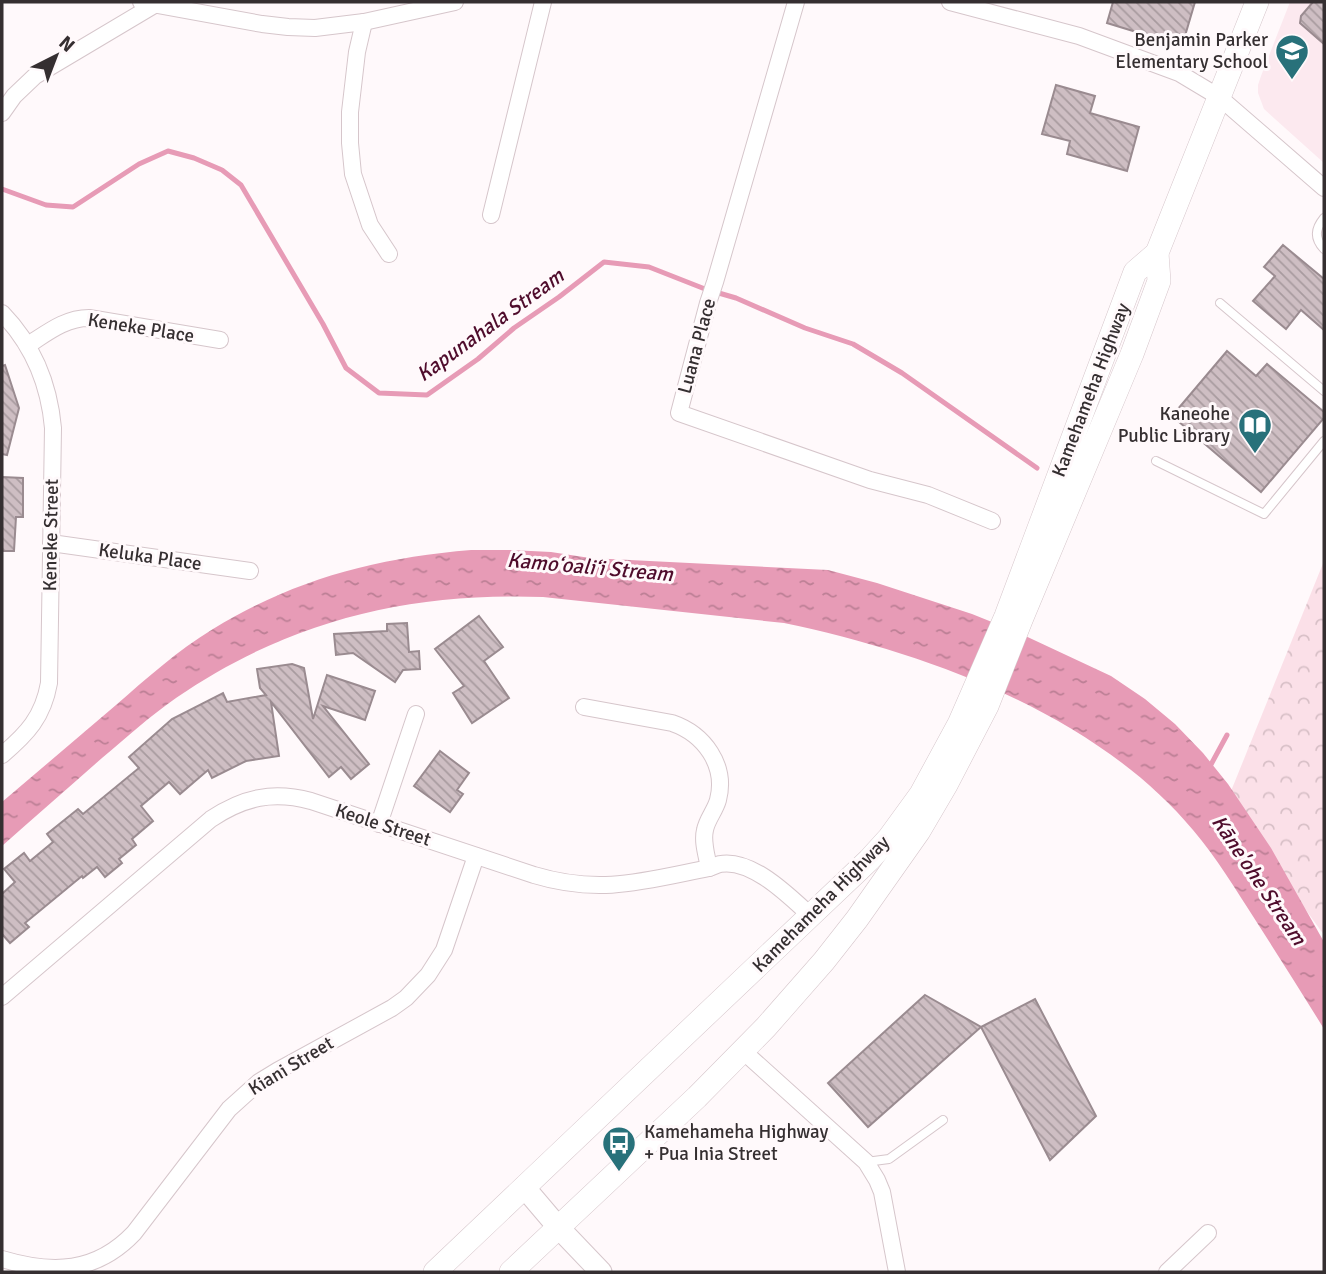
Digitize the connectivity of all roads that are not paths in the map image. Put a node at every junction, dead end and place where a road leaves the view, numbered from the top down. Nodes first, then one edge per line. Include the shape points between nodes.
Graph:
1 (455, 2) edge
2 (543, 2) edge
3 (796, 2) edge
4 (951, 2) edge
5 (1257, 2) edge
6 (148, 3) edge
7 (364, 22) junction
8 (1219, 97) junction
9 (2, 113) edge
10 (1324, 188) edge
11 (491, 215) dead end
12 (1324, 218) edge
13 (1324, 248) edge
14 (389, 254) dead end
15 (1220, 303) dead end
16 (2, 313) edge
17 (220, 340) dead end
18 (28, 345) junction
19 (1324, 391) edge
20 (1324, 442) edge
21 (1156, 461) dead end
22 (992, 521) dead end
23 (51, 543) junction
24 (250, 571) dead end
25 (980, 699) junction
26 (584, 707) dead end
27 (416, 715) dead end
28 (2, 755) edge
29 (379, 824) junction
30 (476, 856) junction
31 (709, 868) junction
32 (811, 916) junction
33 (834, 948) junction
34 (2, 997) edge
35 (743, 1051) junction
36 (943, 1120) dead end
37 (866, 1162) junction
38 (524, 1187) junction
39 (558, 1227) junction
40 (1208, 1233) dead end
41 (2, 1259) edge
42 (435, 1272) edge
43 (511, 1272) edge
44 (601, 1272) edge
45 (897, 1272) edge
46 (1167, 1272) edge

1 - 7 street
2 - 11 street
3 - 22 street, Luana Place via 679,413 870,480 928,495
4 - 8 street via 1101,43 1179,73
5 - 8 main road, Kamehameha Highway
6 - 7 street via 288,27
6 - 9 street via 35,76
7 - 14 street via 350,113 353,174 370,225
8 - 10 street
8 - 25 main road, Kamehameha Highway via 1157,253 1159,281 1132,354
12 - 13 lane via 1317,230
15 - 19 lane
16 - 18 street, Keneke Street
17 - 18 street, Keneke Place via 80,318
18 - 23 street, Keneke Street via 51,409
20 - 21 lane via 1264,514
23 - 24 street, Keluka Place
23 - 28 street, Keneke Street via 47,695 38,718
25 - 32 main road, Kamehameha Highway via 959,724 908,814
25 - 33 main road, Kamehameha Highway via 946,785 889,876
26 - 31 street via 684,727 712,753 719,775 718,798 704,834
27 - 29 street
29 - 30 street, Keole Street
29 - 34 street, Keole Street via 297,797 268,796 239,803 212,819
30 - 31 street, Keole Street via 552,880 590,886 621,885
30 - 41 street, Kiani Street via 444,950 417,988 392,1008 277,1071 242,1096 122,1245 94,1264 61,1272 29,1269
31 - 32 street, Keole Street via 731,864 751,870 774,883
32 - 33 main road
32 - 38 main road, Kamehameha Highway
33 - 35 main road, Kamehameha Highway
35 - 37 street
35 - 39 main road, Kamehameha Highway
36 - 37 lane via 889,1159
37 - 45 street via 882,1192
38 - 39 street
38 - 42 main road, Kamehameha Highway
39 - 43 main road, Kamehameha Highway
39 - 44 street
40 - 46 street

